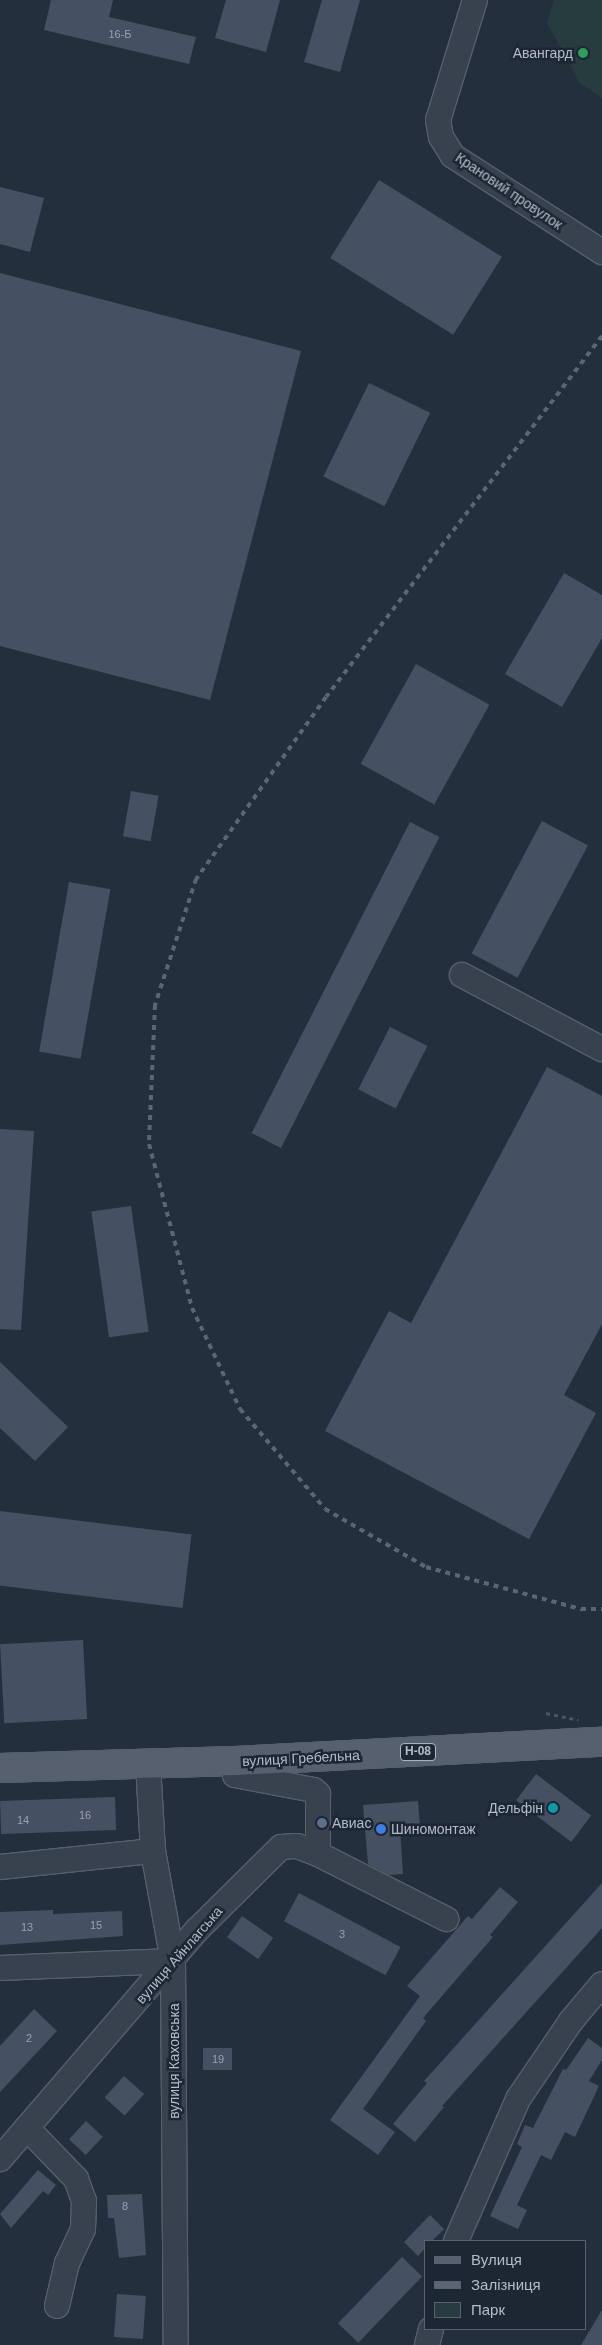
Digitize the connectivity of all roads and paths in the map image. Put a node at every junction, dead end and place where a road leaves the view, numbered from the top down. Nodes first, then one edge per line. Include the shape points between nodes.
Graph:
1 (475, 0) edge
2 (602, 252) edge
3 (462, 975) dead end
4 (602, 1049) edge
5 (546, 1713) dead end
6 (582, 1721) dead end
7 (602, 1742) edge
8 (235, 1761) junction
9 (0, 1768) edge
10 (147, 1771) junction
11 (153, 1851) junction
12 (318, 1854) junction
13 (0, 1867) edge
14 (446, 1919) dead end
15 (173, 1961) junction
16 (0, 1968) edge
17 (602, 1984) edge
18 (27, 2128) junction
19 (0, 2159) edge
20 (456, 2240) edge
21 (57, 2306) dead end
22 (431, 2330) edge
23 (176, 2345) edge
24 (427, 2345) edge

1 - 2 street, Крановий провулок via 438,120 440,136 453,156
3 - 4 street
5 - 6 path
7 - 8 main road, вулиця Гребельна / Н-08
8 - 10 main road, вулиця Гребельна / Н-08
8 - 12 street via 236,1775 314,1790 318,1794
9 - 10 main road, вулиця Гребельна / Н-08
10 - 11 street, вулиця Каховська
11 - 13 street
11 - 15 street, вулиця Каховська
12 - 14 street, вулиця Айнлагська
12 - 15 street, вулиця Айнлагська via 297,1846 281,1847 197,1930
15 - 16 street
15 - 18 street, вулиця Айнлагська
15 - 23 street, вулиця Каховська
17 - 20 street via 571,2022 518,2099
18 - 19 street, вулиця Айнлагська
18 - 21 street via 76,2179 84,2201 83,2229 67,2264
22 - 24 street

